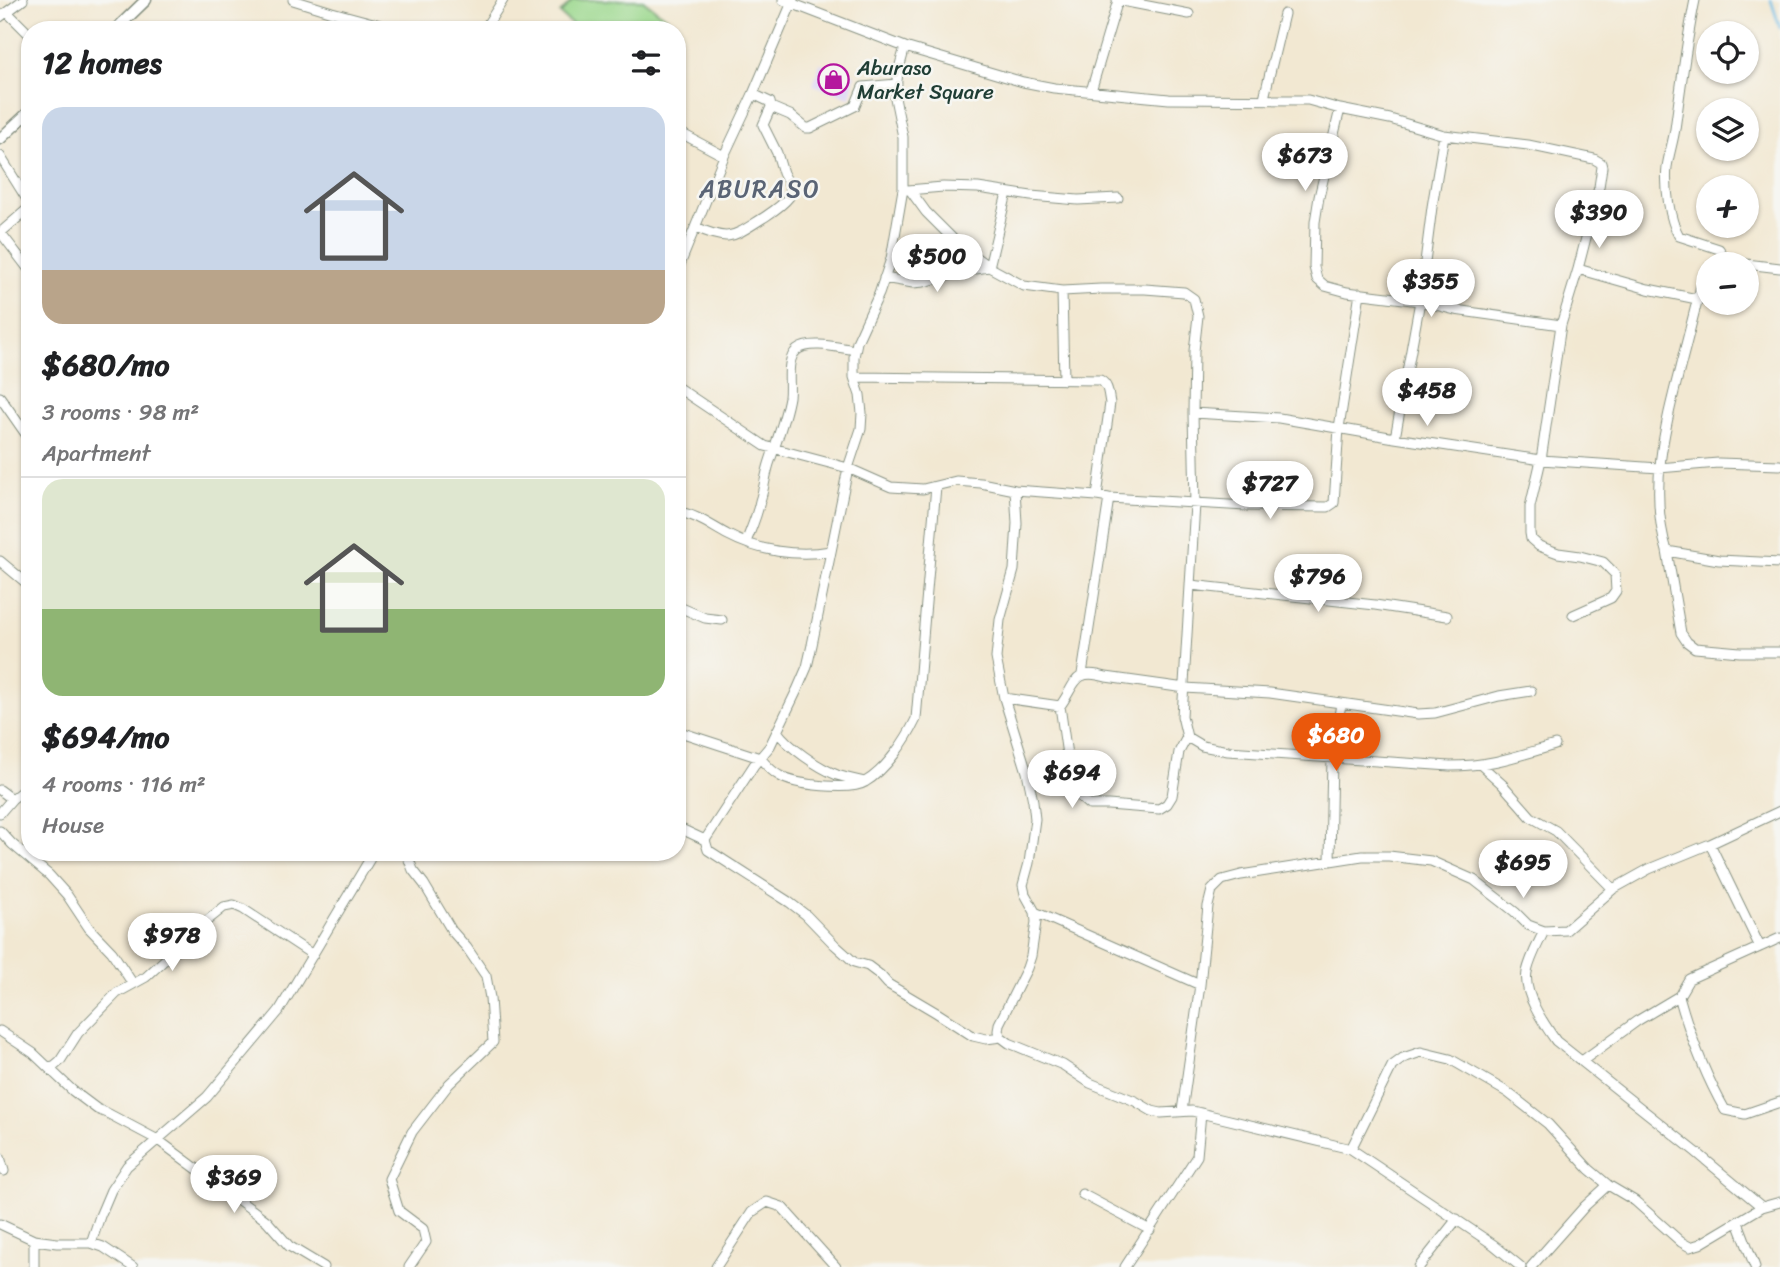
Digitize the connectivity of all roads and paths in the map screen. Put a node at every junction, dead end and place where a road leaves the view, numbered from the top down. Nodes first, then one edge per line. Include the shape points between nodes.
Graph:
1 (146, 0) edge
2 (293, 0) edge
3 (503, 0) edge
4 (1117, 0) edge
5 (1695, 0) edge
6 (789, 1) edge
7 (11, 7) edge
8 (1189, 14) dead end
9 (1284, 14) dead end
10 (124, 21) edge
11 (366, 21) edge
12 (490, 21) edge
13 (21, 22) edge
14 (905, 47) junction
15 (897, 84) junction
16 (1091, 91) junction
17 (753, 94) junction
18 (1264, 98) junction
19 (771, 107) junction
20 (1340, 109) junction
21 (21, 119) edge
22 (1444, 135) junction
23 (686, 136) edge
24 (0, 139) edge
25 (0, 156) edge
26 (724, 156) junction
27 (906, 189) junction
28 (21, 191) edge
29 (1007, 192) junction
30 (1118, 198) dead end
31 (21, 214) edge
32 (696, 227) junction
33 (0, 233) edge
34 (686, 251) edge
35 (1720, 252) edge
36 (21, 260) edge
37 (1759, 266) edge
38 (989, 267) junction
39 (1780, 268) edge
40 (1578, 270) junction
41 (884, 278) junction
42 (1062, 292) junction
43 (1360, 293) junction
44 (1696, 299) edge
45 (1420, 300) junction
46 (1696, 303) edge
47 (1561, 325) junction
48 (855, 350) junction
49 (854, 377) junction
50 (1064, 380) junction
51 (686, 393) edge
52 (0, 397) edge
53 (1193, 413) junction
54 (21, 428) edge
55 (1339, 428) junction
56 (1395, 438) junction
57 (774, 449) junction
58 (1541, 460) junction
59 (1780, 465) edge
60 (848, 468) junction
61 (1658, 468) junction
62 (936, 486) junction
63 (1015, 490) junction
64 (1097, 496) junction
65 (1109, 499) junction
66 (1195, 503) junction
67 (686, 513) edge
68 (746, 542) junction
69 (831, 551) junction
70 (1667, 551) junction
71 (0, 561) edge
72 (1780, 564) edge
73 (21, 578) edge
74 (1191, 585) junction
75 (686, 610) edge
76 (1573, 615) dead end
77 (1447, 616) dead end
78 (722, 620) dead end
79 (1780, 652) edge
80 (1083, 674) junction
81 (1185, 688) junction
82 (1531, 691) dead end
83 (1004, 698) junction
84 (1340, 704) junction
85 (1060, 706) junction
86 (777, 731) junction
87 (686, 734) edge
88 (1187, 737) junction
89 (1555, 745) dead end
90 (1332, 757) junction
91 (760, 758) junction
92 (1480, 765) junction
93 (865, 782) junction
94 (0, 790) edge
95 (21, 792) edge
96 (12, 799) junction
97 (1780, 811) edge
98 (0, 813) edge
99 (0, 831) edge
100 (686, 831) edge
101 (705, 840) junction
102 (1710, 844) junction
103 (21, 852) edge
104 (32, 861) edge
105 (369, 861) edge
106 (410, 861) edge
107 (1330, 861) junction
108 (1613, 889) junction
109 (1035, 912) junction
110 (1544, 931) junction
111 (1780, 938) edge
112 (1760, 947) junction
113 (313, 955) junction
114 (133, 984) junction
115 (1200, 985) junction
116 (1679, 996) junction
117 (0, 1031) edge
118 (1001, 1037) junction
119 (1582, 1062) junction
120 (48, 1067) junction
121 (1780, 1102) edge
122 (1182, 1111) junction
123 (1200, 1113) junction
124 (158, 1140) junction
125 (1351, 1149) junction
126 (0, 1157) edge
127 (4, 1171) dead end
128 (1608, 1185) junction
129 (1082, 1194) dead end
130 (1780, 1202) edge
131 (1762, 1208) junction
132 (1457, 1219) junction
133 (1738, 1222) junction
134 (0, 1224) edge
135 (1150, 1230) junction
136 (34, 1241) junction
137 (91, 1243) junction
138 (34, 1267) edge
139 (133, 1267) edge
140 (324, 1267) edge
141 (410, 1267) edge
142 (716, 1267) edge
143 (836, 1267) edge
144 (1125, 1267) edge
145 (1419, 1267) edge
146 (1521, 1267) edge
147 (1531, 1267) edge
148 (1755, 1267) edge

1 - 10 street
2 - 11 street
3 - 12 street
4 - 8 street
4 - 16 street
5 - 35 street via 1668,165 1671,218 1679,236
6 - 14 street
6 - 17 street
7 - 13 street
9 - 18 street
14 - 15 street
14 - 16 street via 1023,82
15 - 19 street via 863,87 855,106 810,128
15 - 27 street
16 - 18 street via 1169,99
17 - 19 street
17 - 26 street
18 - 20 street via 1308,100
19 - 32 street via 763,125 790,186 787,201 737,234 719,236
20 - 22 street
20 - 43 street via 1319,197 1314,267 1325,286
21 - 24 street
22 - 40 street via 1528,145 1601,163
22 - 45 street
23 - 26 street
25 - 28 street
26 - 32 street
27 - 29 street
27 - 38 street via 959,246
27 - 41 street
29 - 30 street via 1078,200
29 - 38 street
31 - 33 street
32 - 34 street
33 - 36 street
37 - 39 street
38 - 41 street via 923,282
38 - 42 street via 1024,286
40 - 44 street
40 - 47 street
41 - 48 street
42 - 50 street
42 - 53 street via 1145,289 1184,292 1194,299 1198,316
43 - 45 street
43 - 55 street
45 - 47 street via 1455,310
45 - 56 street
46 - 61 street
47 - 58 street
48 - 49 street
48 - 57 street via 815,345 803,346 793,355 788,405
49 - 50 street
49 - 60 street via 860,395 861,429
50 - 64 street via 1100,380 1108,389
51 - 57 street
52 - 54 street
53 - 55 street via 1279,418
53 - 66 street
55 - 56 street
55 - 66 street via 1334,503 1328,507
56 - 58 street
57 - 60 street
57 - 68 street
58 - 61 street
58 - 76 street via 1530,507 1531,539 1558,553 1603,562 1615,574 1616,591 1611,598
59 - 61 street via 1718,463
60 - 62 street via 891,487
60 - 69 street
61 - 70 street via 1658,517
62 - 63 street via 956,481
62 - 93 street via 916,719 908,737
63 - 64 street
63 - 83 street via 1014,570 1000,620 996,658
64 - 65 street
65 - 66 street
65 - 80 street
66 - 74 street
67 - 68 street
68 - 69 street via 800,554
69 - 86 street via 807,667
70 - 72 street
70 - 79 street via 1681,632 1687,642 1695,648
71 - 73 street
74 - 77 street
74 - 81 street
75 - 78 street
80 - 81 street
80 - 85 street via 1075,679
81 - 84 street via 1270,693
81 - 88 street via 1182,716
82 - 84 street via 1435,713
83 - 85 street
83 - 109 street via 1033,801 1035,819 1023,885
84 - 90 street
85 - 88 street via 1068,762 1080,797 1089,805 1159,809 1167,804
86 - 91 street
86 - 93 street via 783,741 821,766
87 - 91 street
88 - 90 street via 1202,746 1228,751
89 - 92 street
90 - 92 street
90 - 107 street
91 - 93 street via 780,776 797,783 857,786
91 - 101 street
92 - 108 street via 1531,817 1556,831
94 - 96 street
95 - 96 street
96 - 98 street
97 - 102 street
99 - 103 street
100 - 101 street
101 - 118 street via 709,850 806,915 854,962 868,966 888,984 972,1036
102 - 108 street
102 - 112 street
104 - 114 street via 67,895
105 - 113 street
106 - 141 street via 486,976 493,1042 449,1084 412,1132 389,1179 399,1211 423,1229 426,1242
107 - 110 street via 1389,856 1431,861 1474,880 1528,925
107 - 115 street via 1222,880 1212,890 1208,906
108 - 110 street via 1566,930
109 - 115 street
109 - 118 street via 1031,956 999,1024
110 - 119 street via 1527,981 1545,1026
111 - 112 street
112 - 116 street via 1689,979
113 - 114 street via 234,905 224,907
113 - 124 street via 279,1011 231,1069
114 - 120 street via 117,993 78,1033 60,1061
115 - 122 street
116 - 119 street
116 - 121 street via 1726,1110 1745,1114
117 - 120 street
118 - 122 street via 1152,1111
119 - 131 street
120 - 124 street via 97,1109
122 - 123 street
123 - 125 street
123 - 135 street via 1197,1156
124 - 137 street via 120,1176
124 - 140 street via 268,1221 289,1246
125 - 128 street via 1392,1066 1422,1052 1450,1059 1507,1092 1548,1124
125 - 132 street
126 - 127 street
128 - 133 street via 1635,1201 1690,1247
128 - 147 street
129 - 135 street
130 - 131 street
131 - 133 street
132 - 145 street
132 - 146 street
133 - 148 street
134 - 136 street
135 - 144 street
136 - 137 street
136 - 138 street
137 - 139 street
142 - 143 street via 752,1212 767,1202 782,1207

